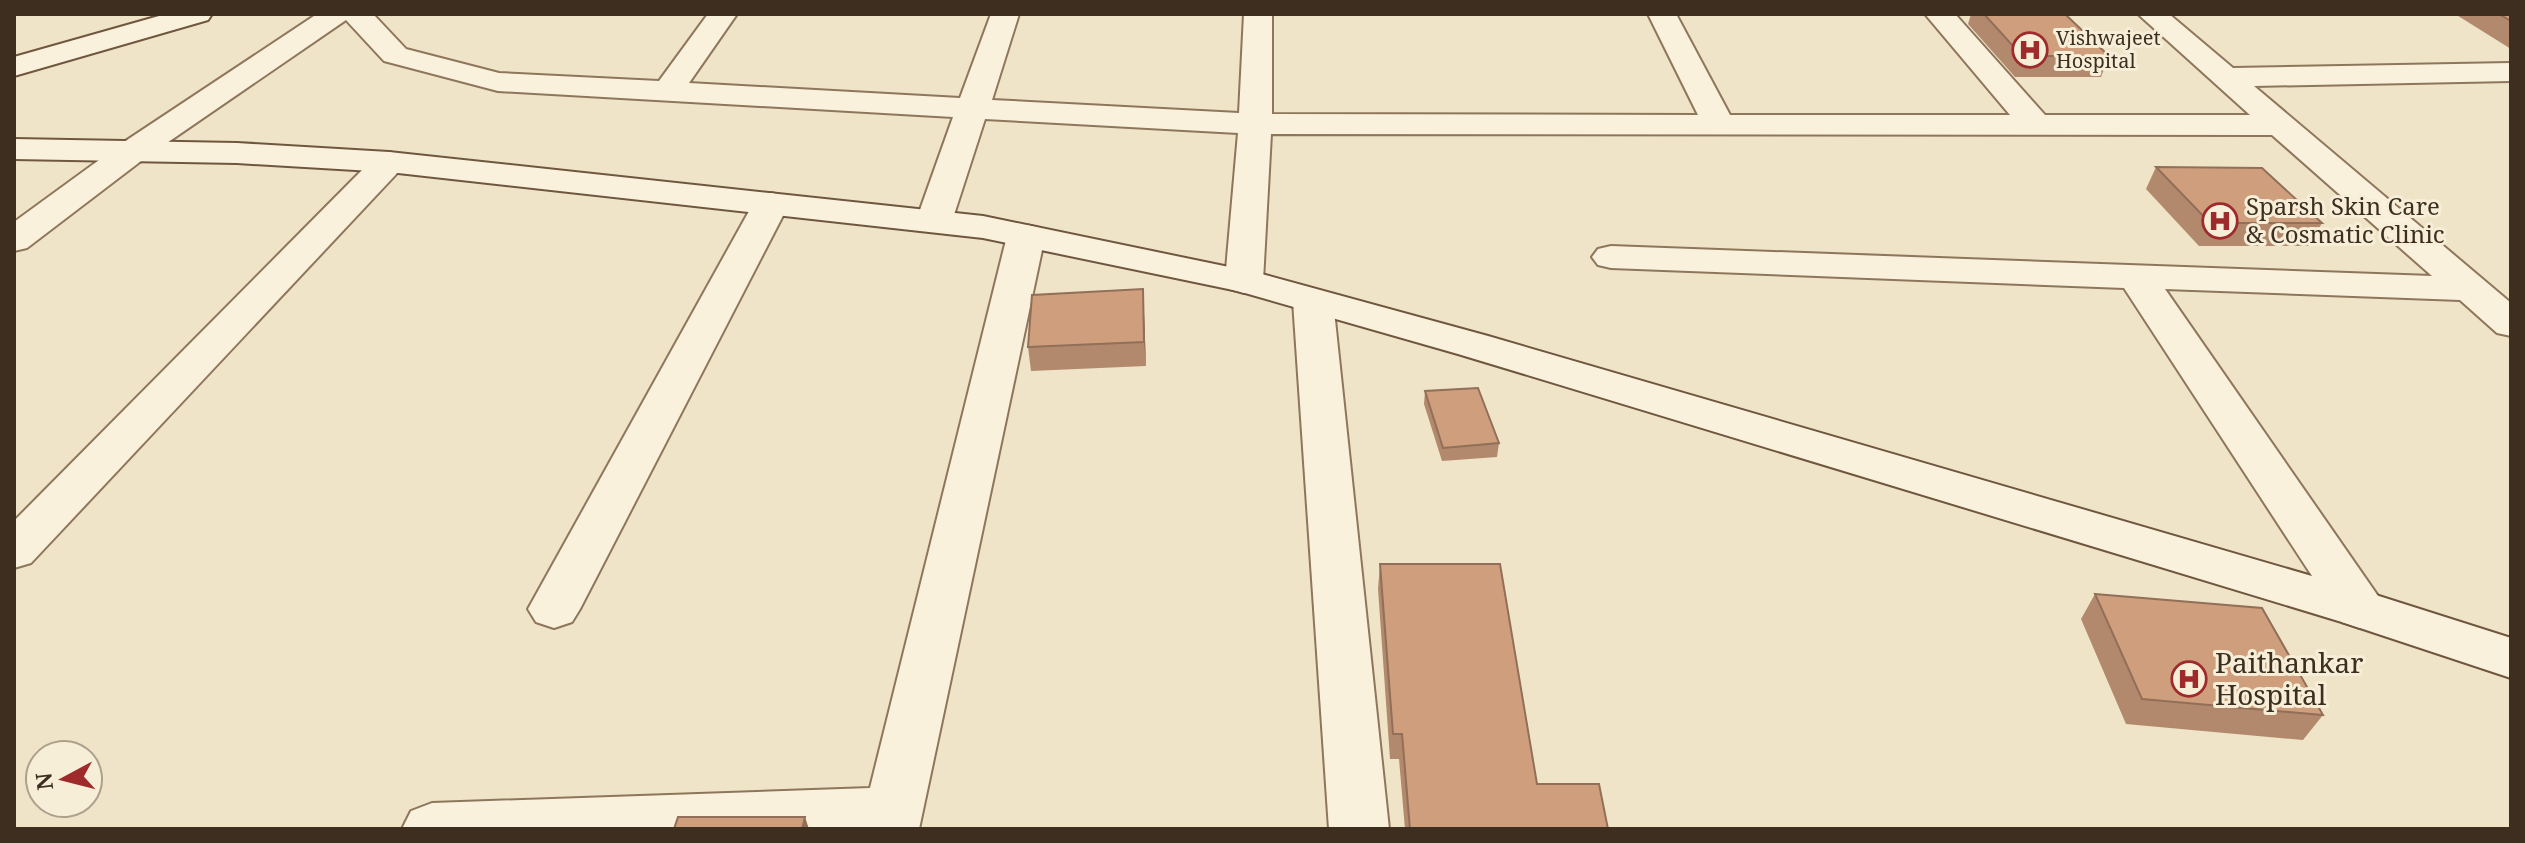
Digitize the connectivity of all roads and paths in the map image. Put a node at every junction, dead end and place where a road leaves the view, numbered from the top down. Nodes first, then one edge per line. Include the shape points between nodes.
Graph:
1 (198, 14) edge
2 (336, 14) edge
3 (357, 14) edge
4 (723, 14) edge
5 (1005, 14) edge
6 (1258, 14) edge
7 (1662, 14) edge
8 (1939, 14) edge
9 (2152, 14) edge
10 (14, 67) edge
11 (2511, 72) edge
12 (2225, 77) junction
13 (668, 91) junction
14 (972, 108) junction
15 (1255, 124) junction
16 (1719, 124) junction
17 (2036, 125) junction
18 (2281, 125) junction
19 (14, 149) edge
20 (133, 151) junction
21 (389, 162) junction
22 (771, 204) junction
23 (934, 221) junction
24 (1026, 236) junction
25 (14, 240) edge
26 (1611, 257) dead end
27 (2136, 276) junction
28 (1244, 281) junction
29 (2470, 289) junction
30 (1313, 301) junction
31 (2511, 324) edge
32 (14, 551) edge
33 (554, 609) dead end
34 (2360, 609) junction
35 (2511, 658) edge
36 (891, 820) edge
37 (432, 829) edge
38 (1359, 829) edge

1 - 10 street
2 - 20 street
3 - 13 street via 395,55 498,82
4 - 13 street
5 - 14 street
6 - 15 street
7 - 16 street
8 - 17 street
9 - 12 street
11 - 12 street
12 - 18 street
13 - 14 street
14 - 15 street
14 - 23 street
15 - 16 street
15 - 28 street
16 - 17 street
17 - 18 street
18 - 29 street
19 - 20 street
20 - 21 street
20 - 25 street
21 - 22 street
21 - 32 street
22 - 23 street
22 - 33 street
23 - 24 street
24 - 28 street
24 - 36 street
26 - 27 street
27 - 29 street
27 - 34 street
28 - 30 street
29 - 31 street
30 - 34 street
30 - 38 street
34 - 35 street
36 - 37 street

